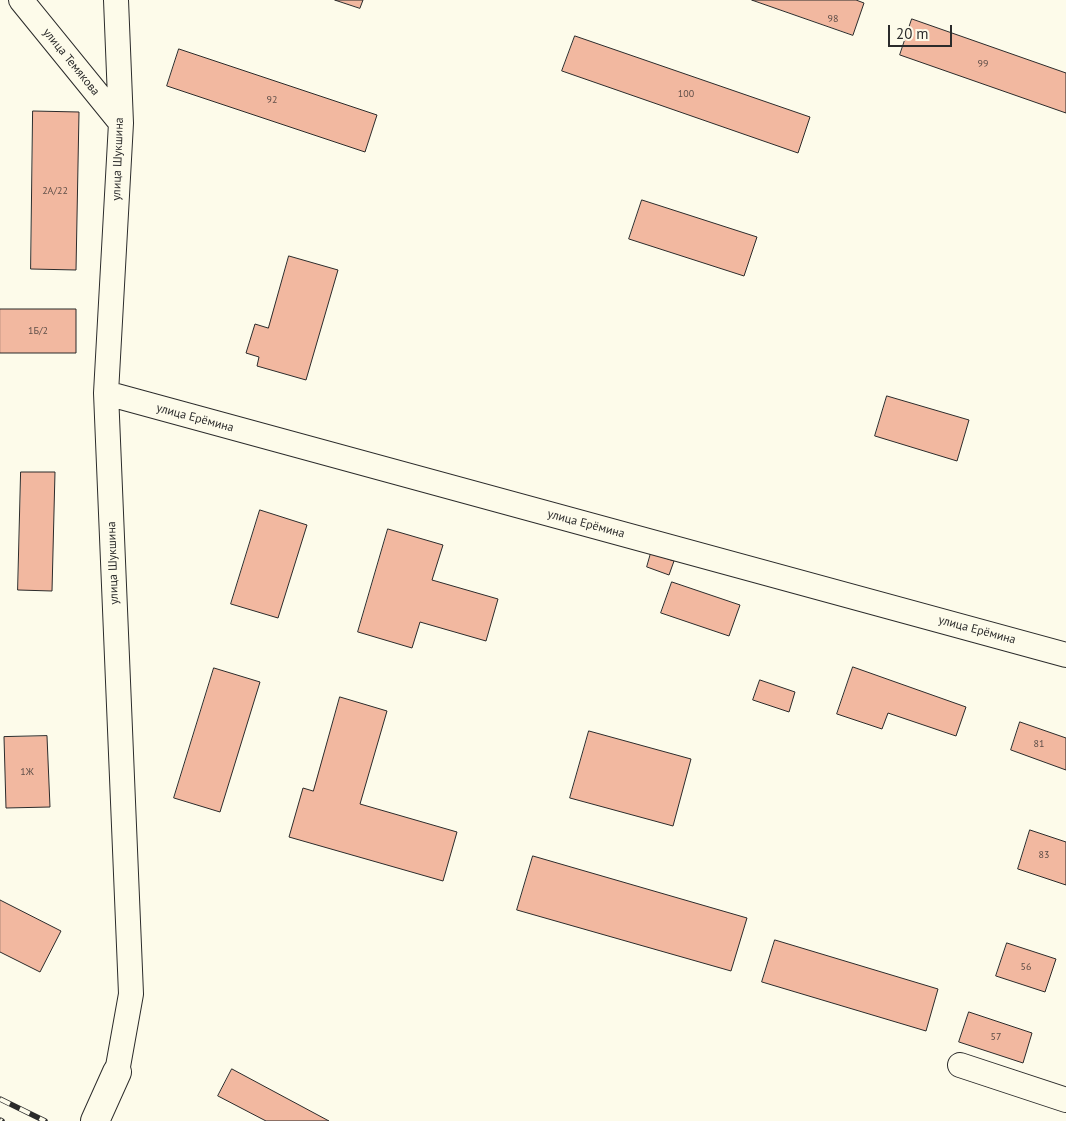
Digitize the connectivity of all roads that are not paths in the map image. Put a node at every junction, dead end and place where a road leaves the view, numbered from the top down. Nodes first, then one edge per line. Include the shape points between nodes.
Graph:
1 (21, 0) edge
2 (116, 0) edge
3 (121, 123) junction
4 (106, 393) junction
5 (1066, 654) edge
6 (960, 1065) dead end
7 (117, 1072) joint
8 (1066, 1100) edge
9 (94, 1121) edge

1 - 3 street, улица Темякова
2 - 3 street, улица Шукшина
3 - 4 street, улица Шукшина
4 - 5 street, улица Ерёмина
4 - 7 street, улица Шукшина via 131,994
6 - 8 street
7 - 9 main road, улица Шукшина

